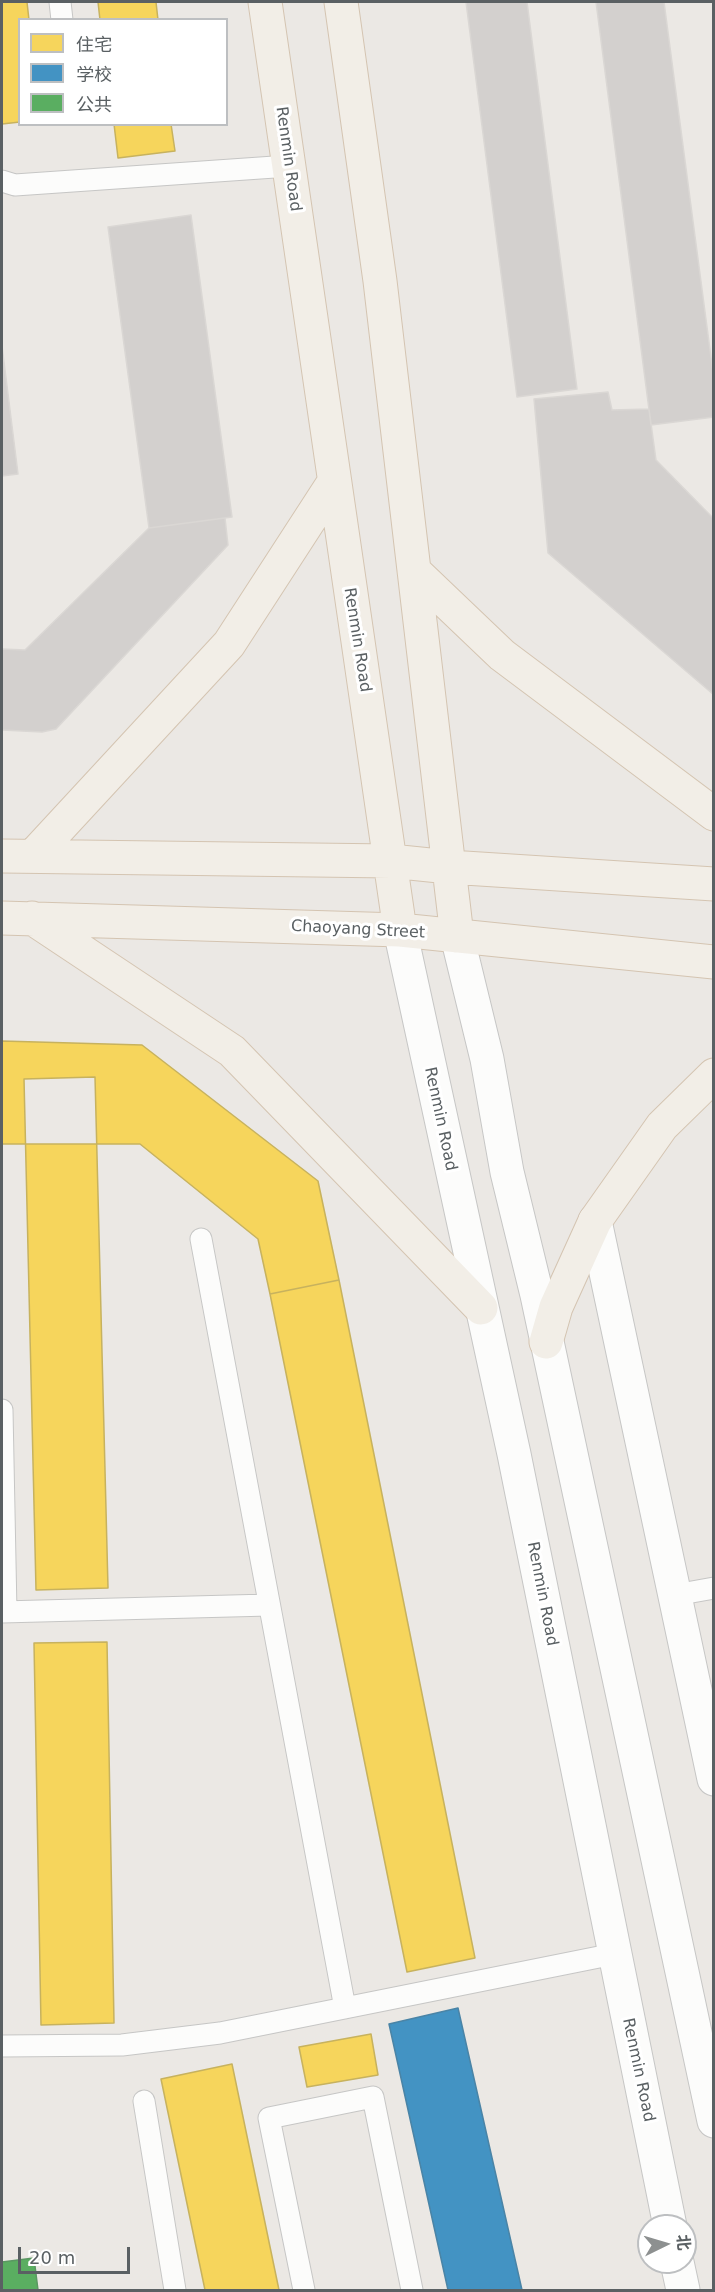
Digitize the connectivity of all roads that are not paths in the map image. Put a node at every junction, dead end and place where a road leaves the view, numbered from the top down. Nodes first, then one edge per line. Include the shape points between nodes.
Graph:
1 (60, 2) edge
2 (265, 2) edge
3 (341, 2) edge
4 (62, 18) edge
5 (289, 166) junction
6 (2, 181) edge
7 (334, 482) junction
8 (414, 571) junction
9 (714, 814) edge
10 (2, 856) edge
11 (33, 856) junction
12 (391, 861) junction
13 (449, 867) junction
14 (714, 884) edge
15 (17, 918) edge
16 (400, 930) junction
17 (457, 936) junction
18 (714, 962) edge
19 (714, 1075) edge
20 (595, 1221) junction
21 (201, 1239) dead end
22 (481, 1308) junction
23 (546, 1342) junction
24 (2, 1410) edge
25 (714, 1588) edge
26 (675, 1594) junction
27 (270, 1605) junction
28 (4, 1612) edge
29 (714, 1779) edge
30 (614, 1954) junction
31 (345, 2008) junction
32 (2, 2046) edge
33 (144, 2101) dead end
34 (714, 2121) edge
35 (668, 2214) edge
36 (680, 2274) edge
37 (175, 2290) edge
38 (304, 2290) edge
39 (412, 2290) edge
40 (683, 2290) edge

1 - 4 lane
2 - 5 main road, Renmin Road
3 - 8 main road via 380,281
5 - 6 lane via 15,185
5 - 7 main road, Renmin Road
7 - 11 main road via 229,644
7 - 12 main road, Renmin Road
8 - 9 main road via 502,655
8 - 13 main road
10 - 11 main road
11 - 12 main road
12 - 13 main road
12 - 16 main road, Renmin Road
13 - 14 main road
13 - 17 main road
15 - 16 main road, Chaoyang Street
15 - 22 main road via 232,1051
16 - 17 main road, Chaoyang Street
16 - 22 main road, Renmin Road
17 - 18 main road, Chaoyang Street
17 - 23 main road
19 - 20 main road via 662,1126
20 - 23 main road via 556,1307
20 - 26 main road
21 - 27 lane
22 - 30 main road, Renmin Road
23 - 34 main road
24 - 28 lane
25 - 26 lane
26 - 29 main road
27 - 28 lane
27 - 31 lane
30 - 31 lane
30 - 35 main road, Renmin Road
31 - 32 lane via 220,2033 122,2045
33 - 37 lane
36 - 40 main road
38 - 39 lane via 269,2118 372,2097

